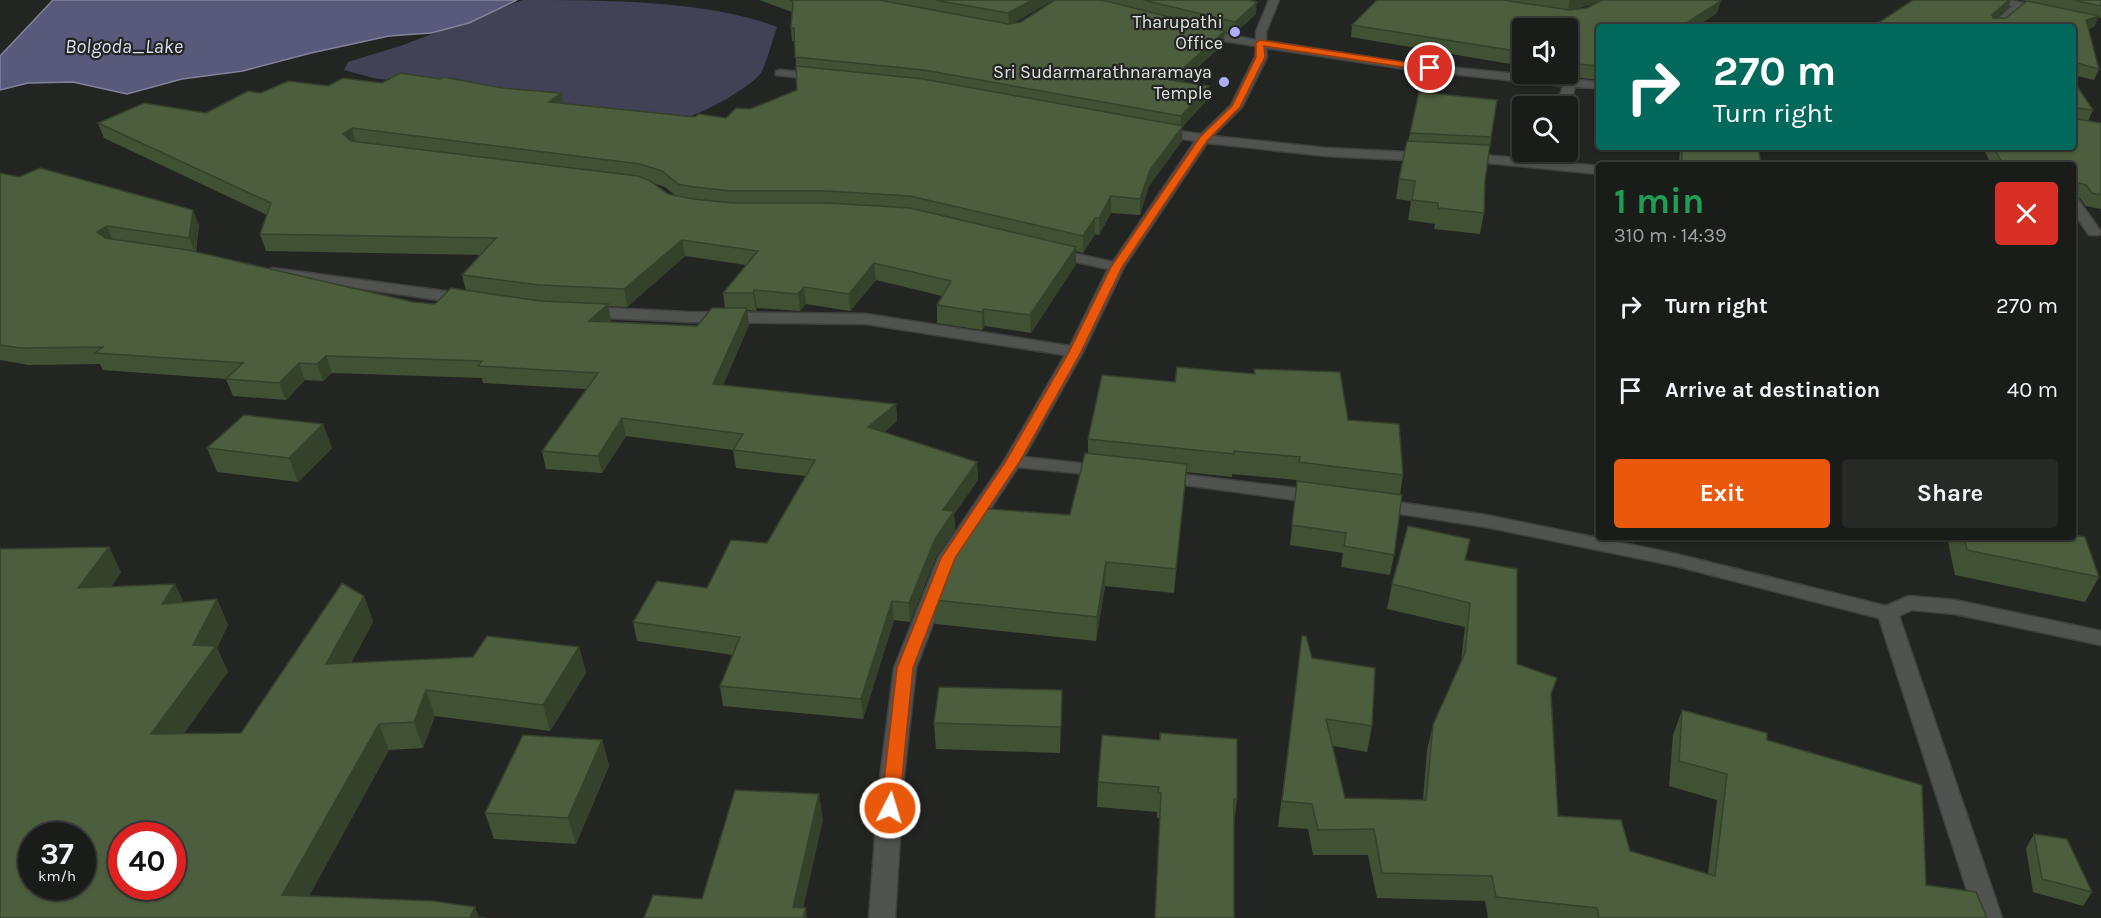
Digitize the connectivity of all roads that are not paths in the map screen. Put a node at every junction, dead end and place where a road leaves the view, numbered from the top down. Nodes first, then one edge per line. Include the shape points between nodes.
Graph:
1 (1274, 0) edge
2 (1996, 0) edge
3 (2020, 5) junction
4 (2055, 13) edge
5 (1998, 24) edge
6 (1193, 30) edge
7 (1260, 43) junction
8 (780, 73) dead end
9 (1512, 77) edge
10 (836, 79) edge
11 (1578, 83) edge
12 (1596, 85) edge
13 (1145, 128) edge
14 (1203, 139) junction
15 (1512, 158) edge
16 (1568, 162) edge
17 (1596, 169) edge
18 (2076, 206) edge
19 (2076, 229) edge
20 (2097, 232) edge
21 (1040, 250) edge
22 (1117, 267) junction
23 (261, 270) edge
24 (484, 302) edge
25 (577, 312) edge
26 (1075, 352) junction
27 (1013, 461) junction
28 (1120, 472) edge
29 (1144, 475) edge
30 (1333, 499) edge
31 (1356, 502) edge
32 (1888, 613) junction
33 (2101, 638) edge
34 (882, 918) edge
35 (1989, 918) edge

1 - 7 street
2 - 3 street
3 - 4 street
3 - 5 street
6 - 7 street
7 - 9 street via 1406,66
7 - 14 street via 1261,57 1236,107
8 - 10 street
11 - 12 street
13 - 14 street
14 - 15 street via 1322,152
14 - 22 street
16 - 17 street
18 - 20 street
19 - 20 street
21 - 22 street
22 - 26 street
23 - 24 street
25 - 26 street via 866,319
26 - 27 street
27 - 28 street
27 - 34 street via 948,558 905,668 891,786
29 - 30 street
31 - 32 street via 1486,522 1665,558
32 - 33 street via 1909,603 1955,607
32 - 35 street

